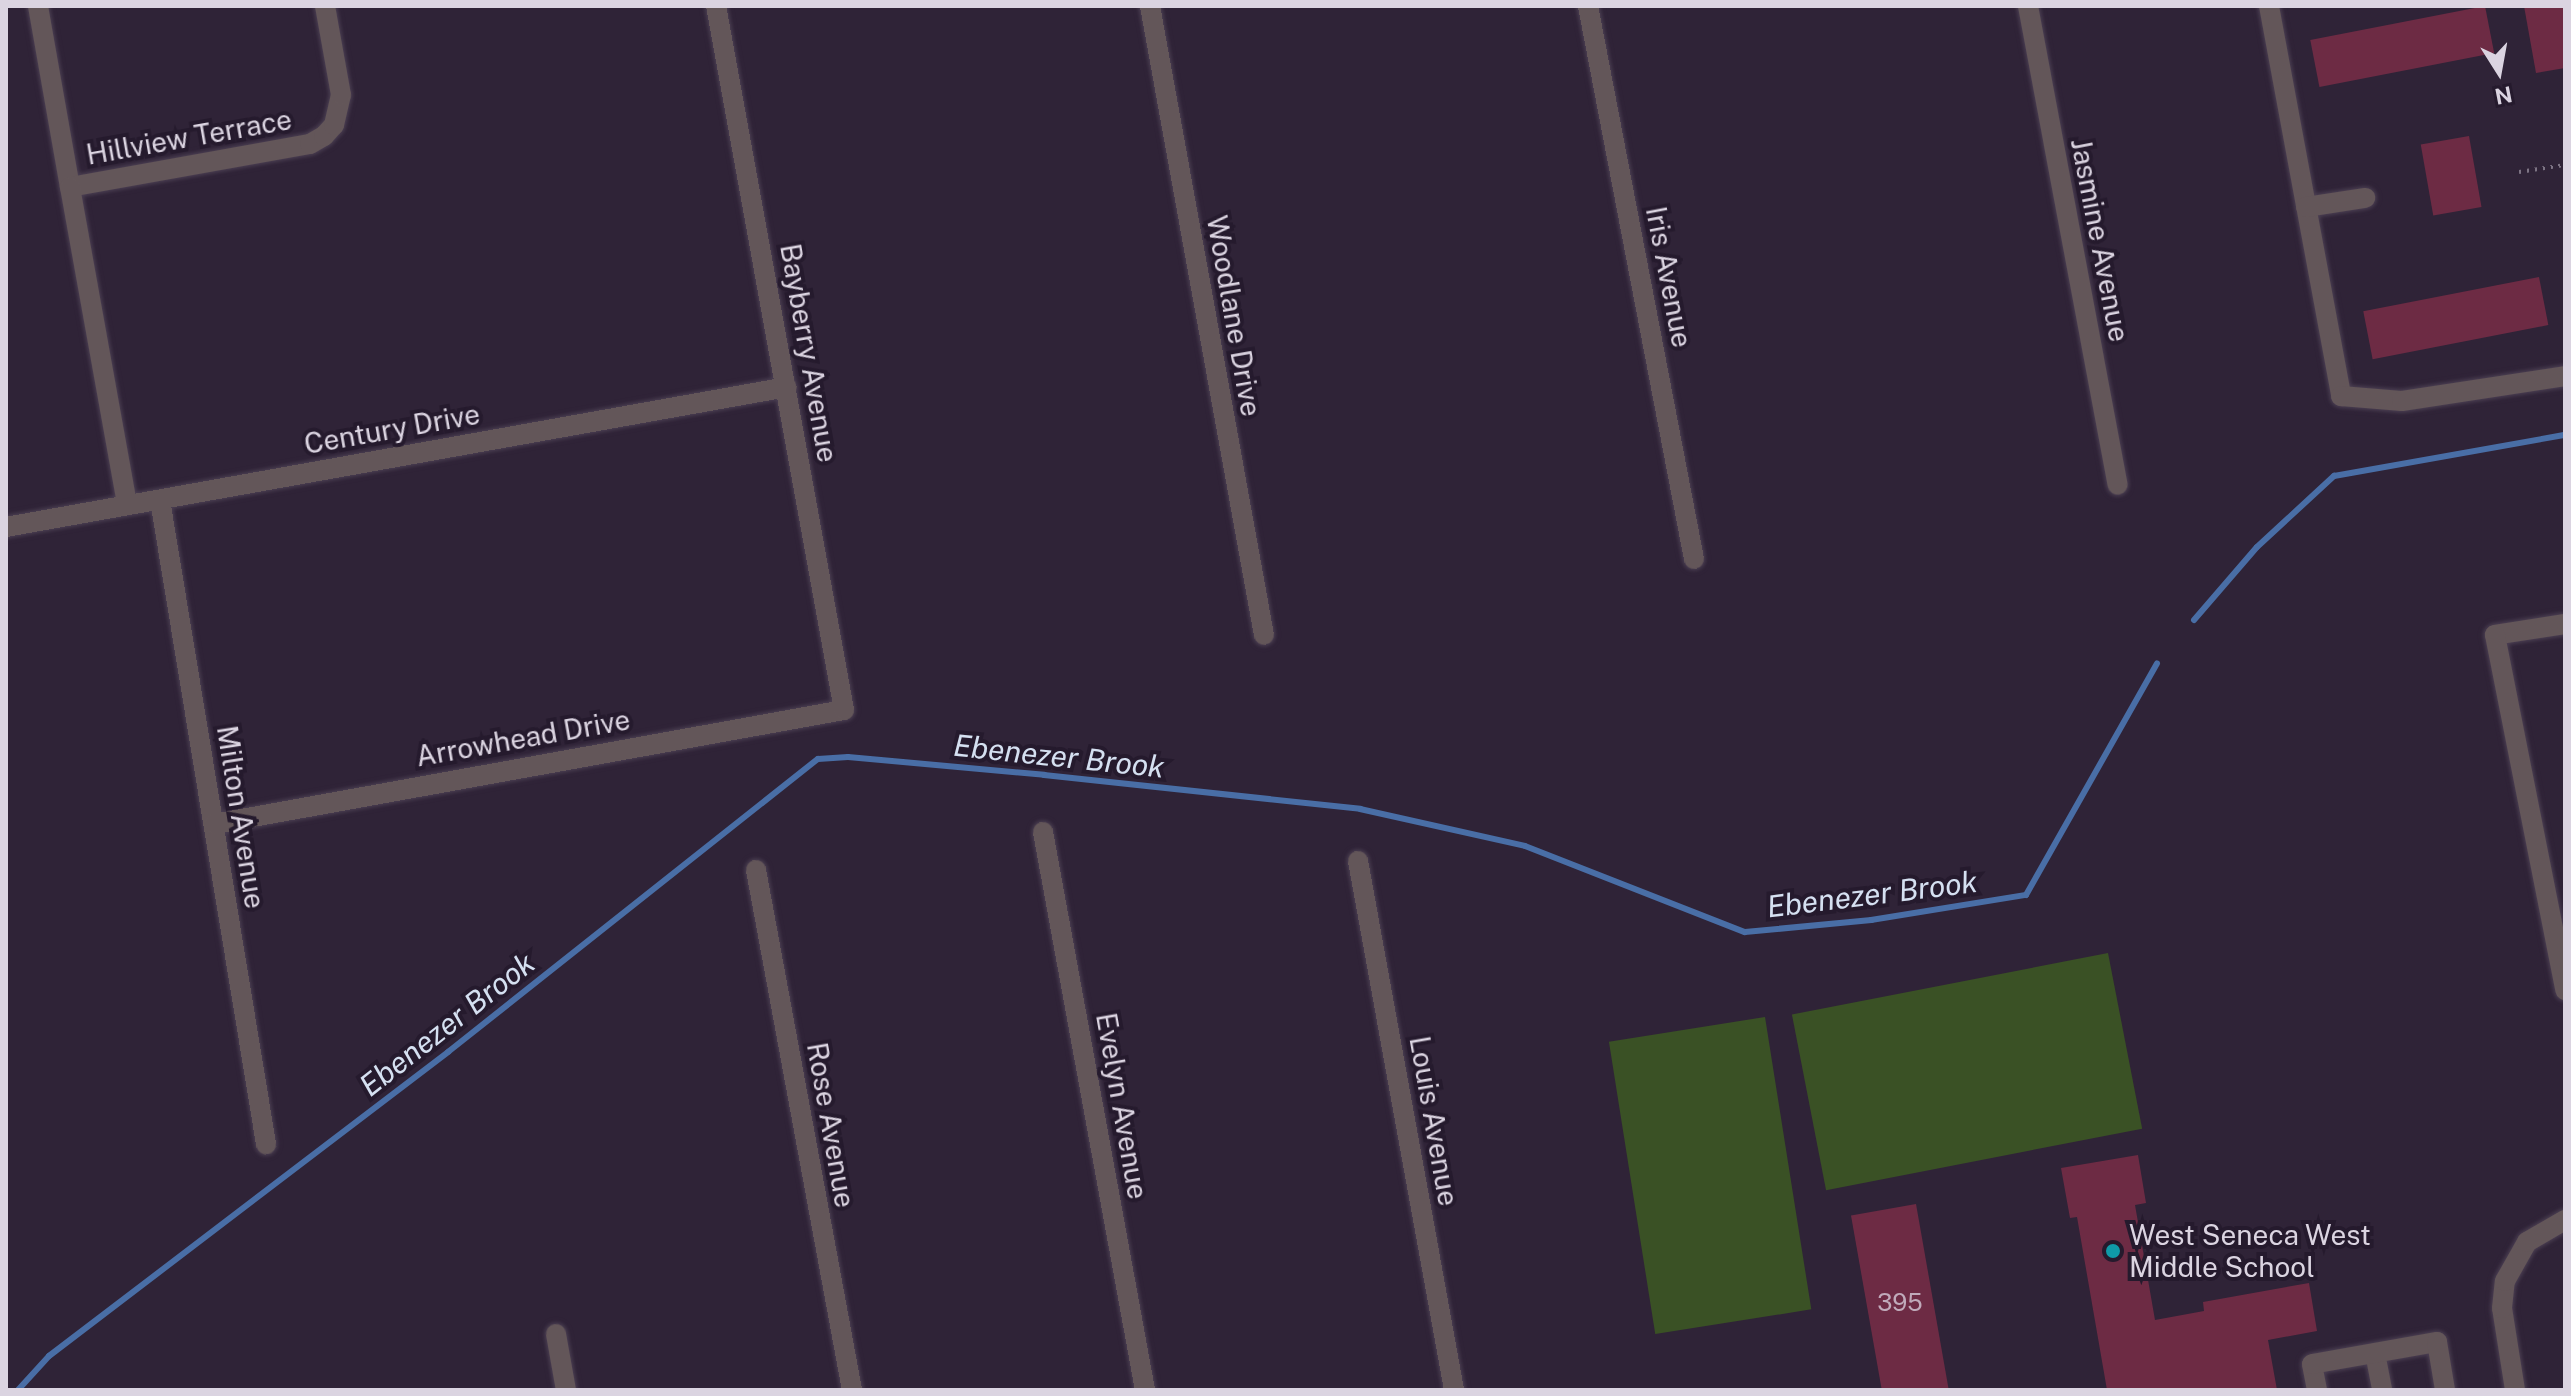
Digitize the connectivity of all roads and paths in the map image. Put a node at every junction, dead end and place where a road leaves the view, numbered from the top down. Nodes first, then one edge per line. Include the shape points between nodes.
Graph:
1 (38, 6) edge
2 (325, 6) edge
3 (716, 6) edge
4 (1150, 6) edge
5 (1588, 6) edge
6 (2028, 6) edge
7 (2269, 6) edge
8 (2565, 165) edge
9 (2519, 172) dead end
10 (70, 187) junction
11 (2365, 198) dead end
12 (2306, 207) junction
13 (2565, 376) edge
14 (787, 387) junction
15 (2118, 485) dead end
16 (160, 500) junction
17 (127, 505) junction
18 (6, 527) edge
19 (1694, 559) dead end
20 (2565, 624) edge
21 (1264, 635) dead end
22 (844, 710) joint
23 (214, 824) junction
24 (1043, 832) dead end
25 (1358, 861) dead end
26 (756, 870) dead end
27 (2559, 924) edge
28 (2565, 990) edge
29 (266, 1144) dead end
30 (2565, 1220) edge
31 (556, 1334) dead end
32 (2375, 1353) junction
33 (566, 1390) edge
34 (852, 1390) edge
35 (1145, 1390) edge
36 (1454, 1390) edge
37 (2317, 1390) edge
38 (2382, 1390) edge
39 (2445, 1390) edge
40 (2515, 1390) edge

1 - 10 street, Hillview Terrace
2 - 10 street, Hillview Terrace via 341,95 334,125 324,136 310,144
3 - 14 street, Bayberry Avenue
4 - 21 street, Woodlane Drive
5 - 19 street, Iris Avenue
6 - 15 street, Jasmine Avenue
7 - 12 street
8 - 9 path
10 - 17 street, Hillview Terrace
11 - 12 street
12 - 13 street via 2341,396 2402,401
14 - 16 street, Century Drive
14 - 22 street, Bayberry Avenue
16 - 17 street, Century Drive
16 - 23 street, Milton Avenue
17 - 18 street, Century Drive
20 - 27 street via 2495,635
22 - 23 street, Arrowhead Drive
23 - 29 street, Milton Avenue
24 - 35 street, Evelyn Avenue
25 - 36 street, Louis Avenue
26 - 34 street, Rose Avenue
27 - 28 street
30 - 40 street via 2527,1242 2505,1281 2502,1308
31 - 33 street
32 - 37 street via 2312,1364
32 - 38 street
32 - 39 street via 2437,1342

